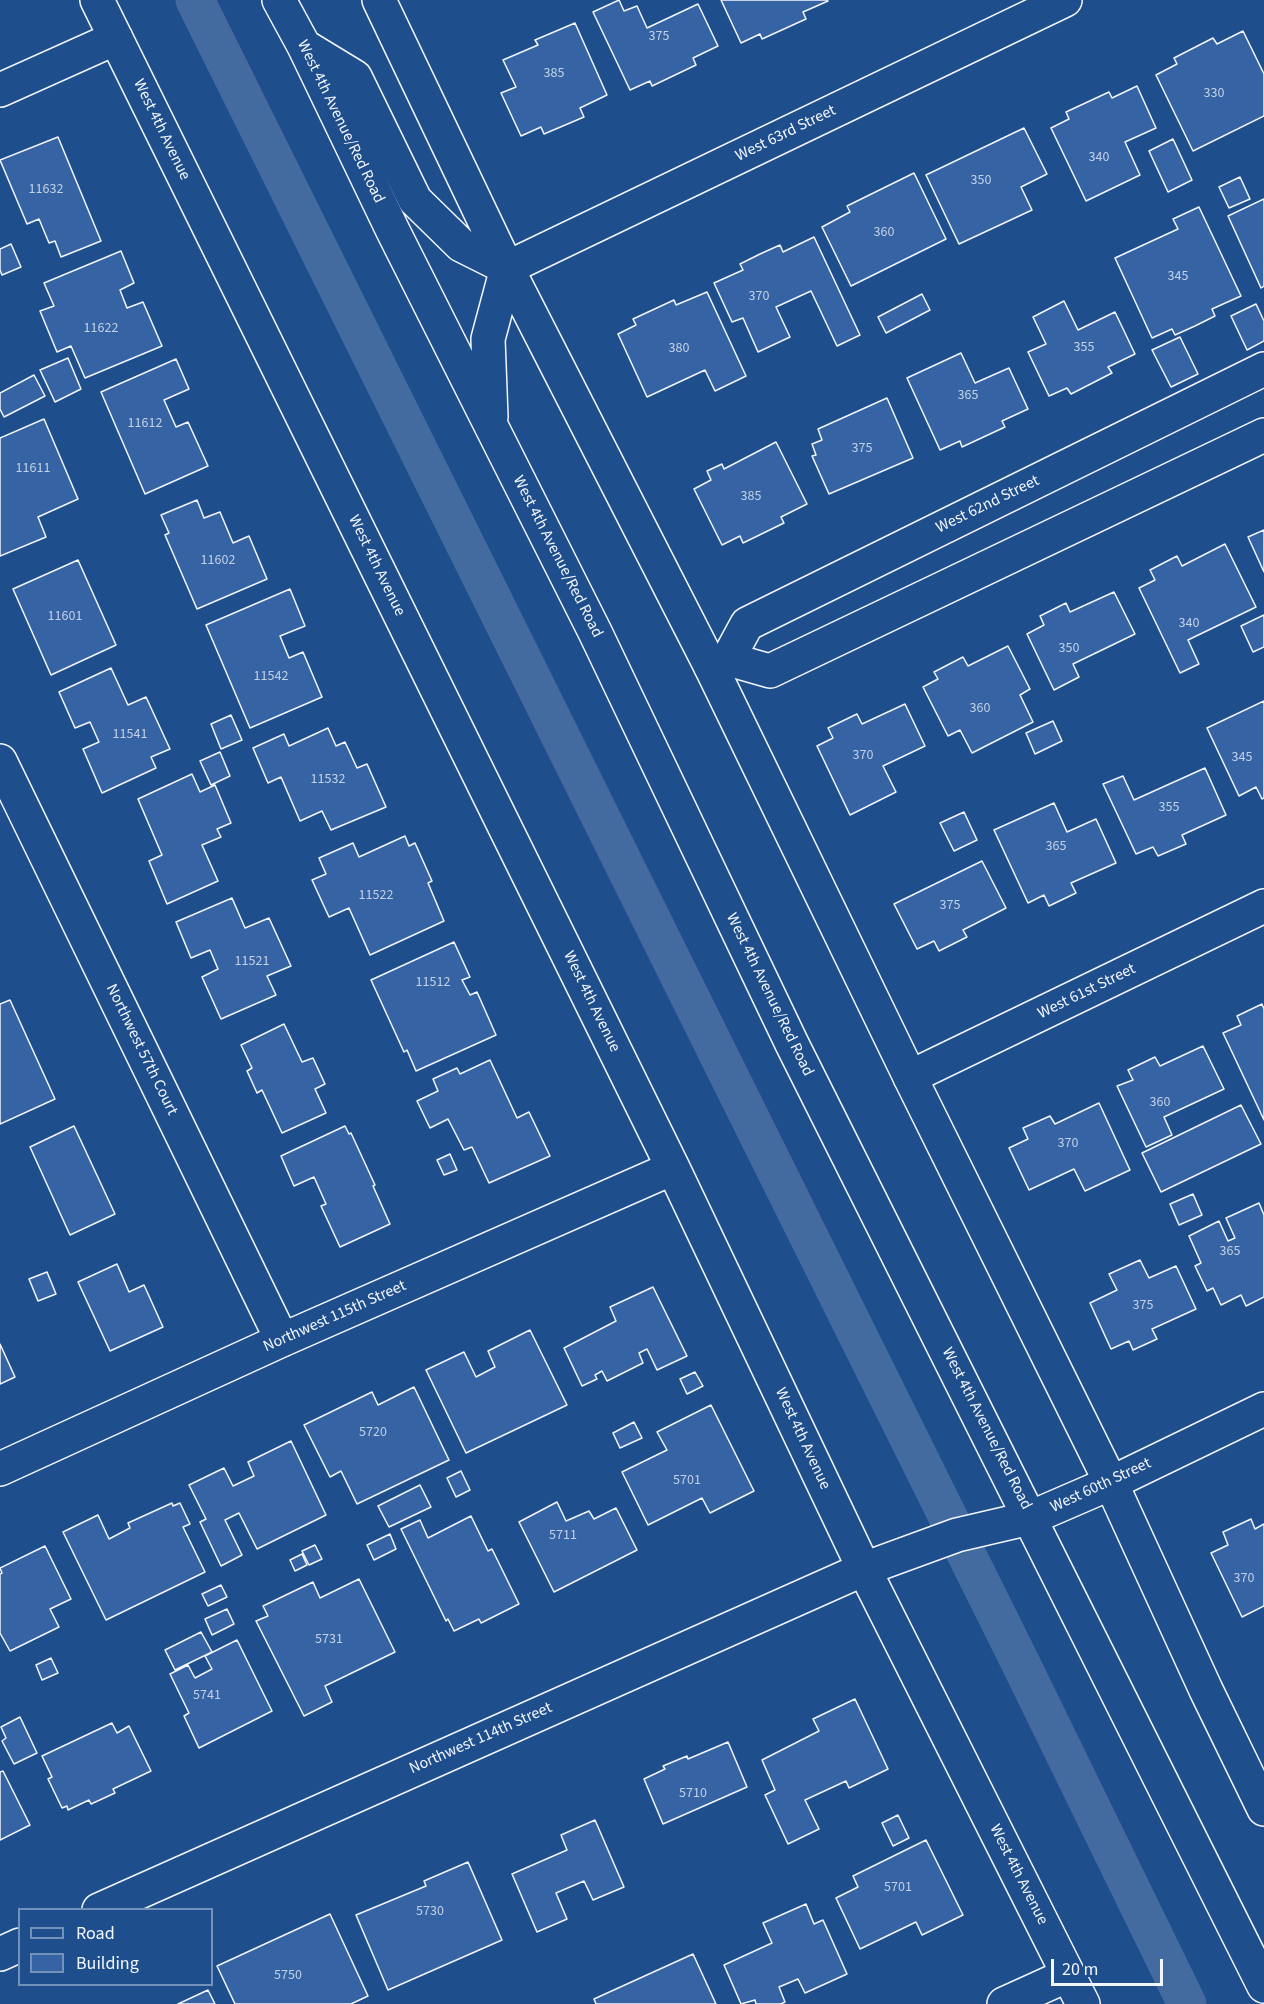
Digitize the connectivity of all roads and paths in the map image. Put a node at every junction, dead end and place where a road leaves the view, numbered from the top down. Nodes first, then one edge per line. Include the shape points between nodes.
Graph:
1 (97, 0) edge
2 (279, 0) edge
3 (379, 0) edge
4 (1065, 0) edge
5 (116, 38) junction
6 (304, 46) junction
7 (0, 90) edge
8 (507, 268) junction
9 (1264, 369) edge
10 (492, 427) junction
11 (1264, 435) edge
12 (720, 663) junction
13 (0, 761) edge
14 (1264, 906) edge
15 (910, 1077) junction
16 (673, 1168) junction
17 (282, 1340) junction
18 (1264, 1409) edge
19 (0, 1469) edge
20 (1111, 1483) junction
21 (1030, 1518) junction
22 (864, 1569) junction
23 (1264, 1809) edge
24 (103, 1908) edge
25 (18, 1946) edge
26 (0, 1954) edge
27 (1068, 1975) junction
28 (1264, 1986) edge
29 (1004, 2004) edge
30 (1083, 2004) edge

1 - 5 street, West 4th Avenue
2 - 6 street, West 4th Avenue/Red Road
3 - 8 street
4 - 8 street, West 63rd Street
5 - 7 street
5 - 16 street, West 4th Avenue
6 - 8 street via 355,77 415,200 461,245
6 - 10 street, West 4th Avenue/Red Road
8 - 10 street via 488,339
8 - 12 street
9 - 12 street, West 62nd Street via 747,624
10 - 21 street, West 4th Avenue/Red Road via 792,1044
11 - 12 street via 770,671
12 - 15 street
13 - 17 street, Northwest 57th Court
14 - 15 street, West 61st Street
15 - 20 street
16 - 17 street, Northwest 115th Street
16 - 22 street, West 4th Avenue
17 - 19 street, Northwest 115th Street
18 - 20 street, West 60th Street
20 - 21 street, West 60th Street
20 - 23 street
21 - 22 street, West 60th Street via 957,1535
21 - 28 street, West 4th Avenue/Red Road
22 - 24 street, Northwest 114th Street
22 - 27 street, West 4th Avenue
25 - 26 street
27 - 29 street
27 - 30 street, West 4th Avenue

